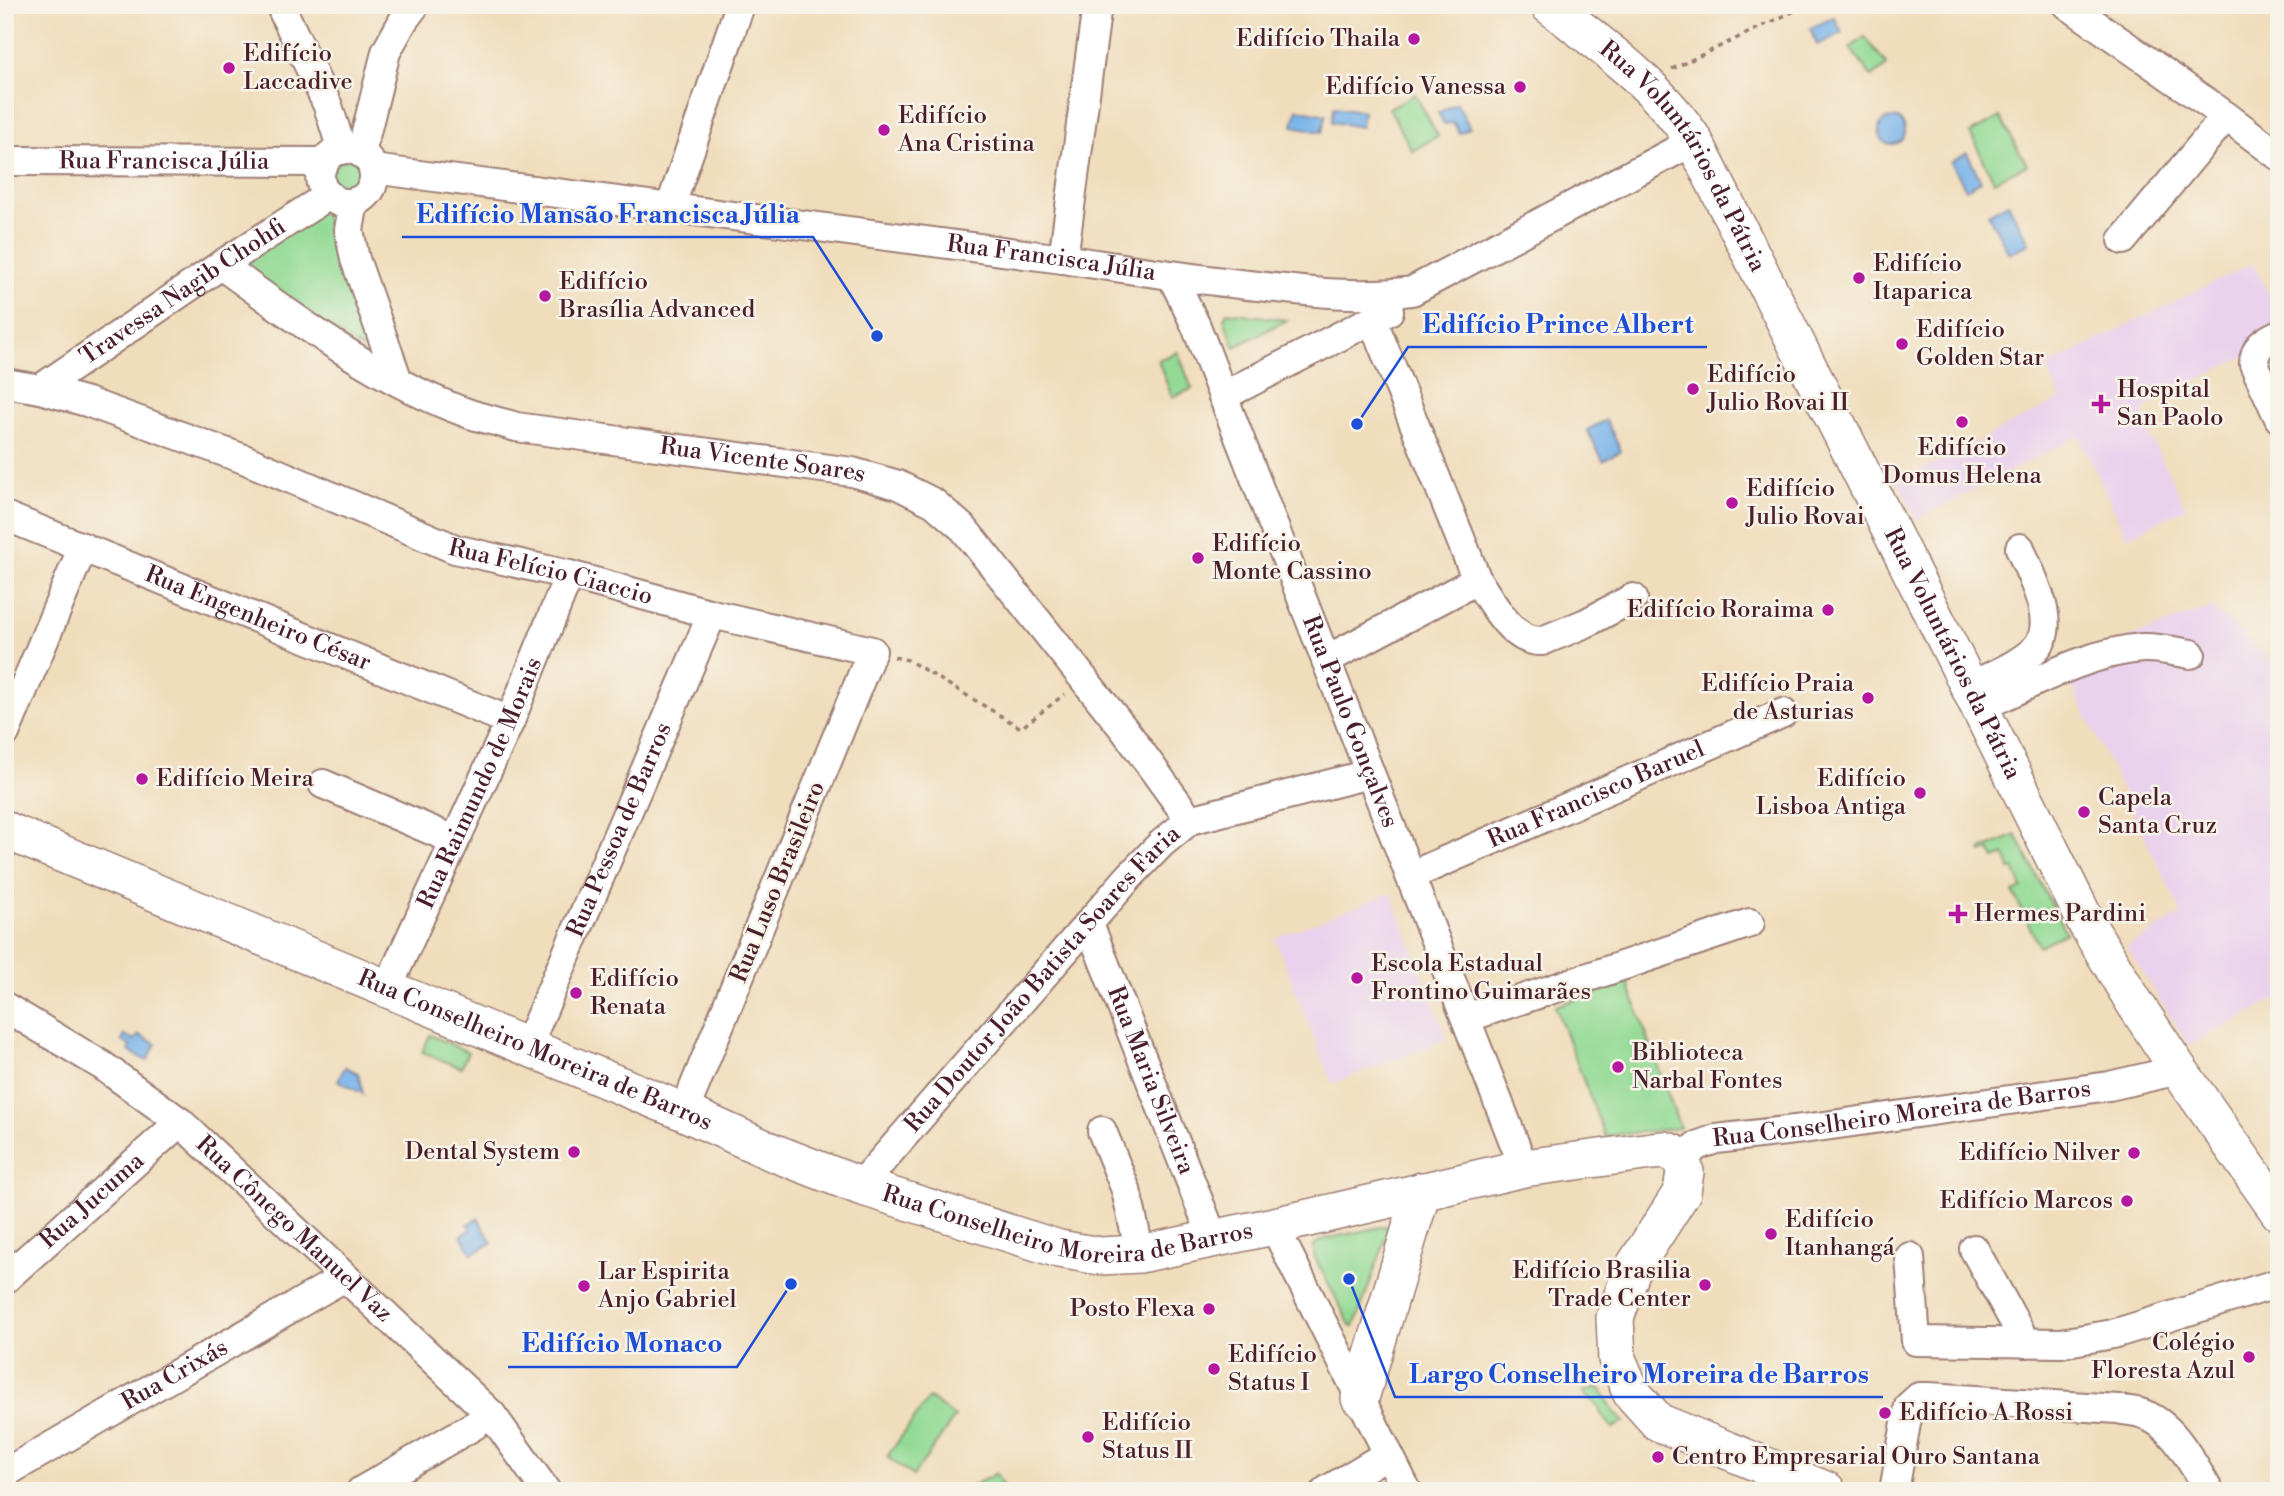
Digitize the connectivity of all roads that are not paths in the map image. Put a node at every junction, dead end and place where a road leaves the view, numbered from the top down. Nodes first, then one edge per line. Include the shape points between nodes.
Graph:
1 (280, 5) edge
2 (415, 5) edge
3 (740, 5) edge
4 (1097, 5) edge
5 (1549, 5) edge
6 (2068, 5) edge
7 (2226, 116) junction
8 (1694, 141) junction
9 (2279, 156) edge
10 (350, 158) junction
11 (5, 161) edge
12 (342, 198) junction
13 (670, 208) junction
14 (2123, 240) dead end
15 (1063, 259) junction
16 (221, 265) junction
17 (1172, 276) junction
18 (1412, 291) junction
19 (1324, 294) junction
20 (1373, 321) junction
21 (2279, 334) edge
22 (1334, 341) junction
23 (398, 381) junction
24 (5, 383) edge
25 (40, 389) junction
26 (1223, 396) junction
27 (2279, 418) edge
28 (5, 516) edge
29 (83, 547) junction
30 (2020, 548) dead end
31 (569, 575) junction
32 (1477, 580) junction
33 (1633, 598) dead end
34 (712, 614) junction
35 (872, 651) joint
36 (2191, 654) dead end
37 (1326, 660) junction
38 (1974, 697) junction
39 (1783, 713) dead end
40 (510, 721) junction
41 (5, 733) edge
42 (1369, 774) junction
43 (323, 784) dead end
44 (1190, 820) junction
45 (5, 830) edge
46 (454, 840) junction
47 (1410, 876) junction
48 (1750, 923) dead end
49 (1089, 924) junction
50 (387, 989) junction
51 (5, 1007) edge
52 (1466, 1018) junction
53 (527, 1047) junction
54 (2179, 1070) junction
55 (684, 1112) junction
56 (180, 1122) junction
57 (1102, 1131) dead end
58 (1682, 1161) junction
59 (1524, 1168) junction
60 (860, 1186) junction
61 (1422, 1191) junction
62 (2275, 1199) edge
63 (1274, 1226) junction
64 (1213, 1238) junction
65 (1974, 1249) dead end
66 (1140, 1254) junction
67 (1910, 1256) dead end
68 (343, 1278) junction
69 (5, 1279) edge
70 (2279, 1283) edge
71 (2026, 1343) junction
72 (1360, 1398) junction
73 (475, 1425) dead end
74 (1388, 1454) junction
75 (5, 1475) edge
76 (15, 1491) edge
77 (361, 1491) edge
78 (546, 1491) edge
79 (1326, 1491) edge
80 (1408, 1491) edge
81 (1827, 1491) edge
82 (1894, 1491) edge
83 (2209, 1491) edge

1 - 10 street
2 - 10 street via 386,52
3 - 13 street
4 - 15 street
5 - 8 main road, Rua Voluntários da Pátria via 1644,82
6 - 7 street
7 - 9 street
7 - 14 street
8 - 18 street, Rua Francisca Júlia
8 - 38 main road, Rua Voluntários da Pátria
10 - 11 street, Rua Francisca Júlia
10 - 12 street via 321,176 322,183
10 - 12 street via 372,185 368,192
10 - 13 street, Rua Francisca Júlia
12 - 16 street, Travessa Nagib Chohfi
12 - 23 street via 355,259
13 - 15 street, Rua Francisca Júlia
15 - 17 street, Rua Francisca Júlia
16 - 23 street, Rua Vicente Soares
16 - 25 street, Travessa Nagib Chohfi
17 - 19 street, Rua Francisca Júlia
17 - 26 street, Rua Paulo Gonçalves
18 - 19 street, Rua Francisca Júlia via 1377,296
18 - 20 street
19 - 22 street via 1335,328
20 - 22 street
20 - 32 street
21 - 27 street via 2259,346 2254,355 2254,365
22 - 26 street
23 - 44 street, Rua Vicente Soares via 469,414 516,426 852,472 898,485 934,503 964,529 1127,733
24 - 25 street, Rua Felício Ciaccio
25 - 31 street, Rua Felício Ciaccio via 244,459 454,548
26 - 37 street, Rua Paulo Gonçalves
28 - 29 street, Rua Engenheiro César
29 - 40 street, Rua Engenheiro César
29 - 41 street
30 - 38 street via 2043,608 2043,637 2038,647
31 - 34 street, Rua Felício Ciaccio
31 - 40 street, Rua Raimundo de Morais
32 - 33 street via 1520,636 1536,642
32 - 37 street
34 - 35 street, Rua Felício Ciaccio
34 - 53 street, Rua Pessoa de Barros
35 - 55 street, Rua Luso Brasileiro
36 - 38 street via 2123,650
37 - 42 street, Rua Paulo Gonçalves
38 - 54 main road, Rua Voluntários da Pátria via 2088,926
39 - 47 street, Rua Francisco Baruel
40 - 46 street, Rua Raimundo de Morais
42 - 44 street, Rua Doutor João Batista Soares Faria
42 - 47 street, Rua Paulo Gonçalves
43 - 46 street
44 - 49 street, Rua Doutor João Batista Soares Faria via 1153,852
45 - 50 main road, Rua Conselheiro Moreira de Barros
46 - 50 street, Rua Raimundo de Morais
47 - 52 street, Rua Paulo Gonçalves
48 - 52 street
49 - 60 street, Rua Doutor João Batista Soares Faria
49 - 64 street, Rua Maria Silveira
50 - 53 main road, Rua Conselheiro Moreira de Barros
51 - 56 street, Rua Cônego Manuel Vaz via 103,1066
52 - 59 street, Rua Paulo Gonçalves
53 - 55 main road, Rua Conselheiro Moreira de Barros
54 - 58 street, Rua Conselheiro Moreira de Barros via 2109,1086 1716,1139 1696,1146
54 - 62 main road, Rua Voluntários da Pátria
55 - 60 main road, Rua Conselheiro Moreira de Barros
56 - 68 street, Rua Cônego Manuel Vaz
56 - 69 street, Rua Jucuma
57 - 66 street via 1126,1190
58 - 59 main road, Rua Conselheiro Moreira de Barros via 1664,1150
58 - 81 main road via 1682,1192 1632,1270 1615,1318 1617,1359 1631,1392 1658,1422
59 - 61 main road, Rua Conselheiro Moreira de Barros
60 - 66 main road, Rua Conselheiro Moreira de Barros via 1059,1249 1100,1256
61 - 63 main road, Rua Conselheiro Moreira de Barros
61 - 72 main road
63 - 64 main road, Rua Conselheiro Moreira de Barros
63 - 72 street
64 - 66 main road, Rua Conselheiro Moreira de Barros
65 - 71 street
67 - 71 street via 1916,1341
68 - 75 street, Rua Crixás
68 - 78 street, Rua Cônego Manuel Vaz via 492,1415
70 - 71 street via 2113,1334 2061,1343
72 - 74 street
73 - 77 street
74 - 79 street
74 - 80 street
75 - 76 street
82 - 83 street via 1909,1406 1919,1397 2143,1414 2178,1442

